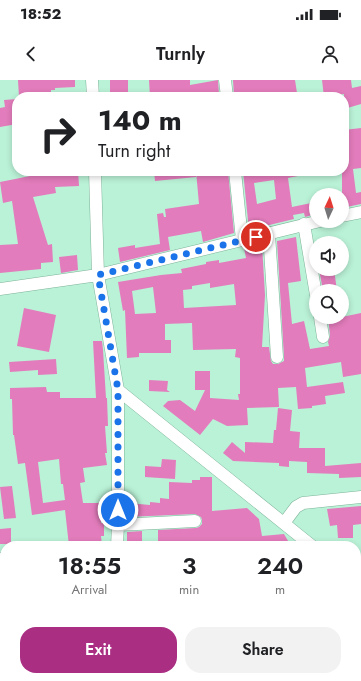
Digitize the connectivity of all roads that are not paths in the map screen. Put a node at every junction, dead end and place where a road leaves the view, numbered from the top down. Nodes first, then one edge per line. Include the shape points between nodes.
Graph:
1 (92, 80) edge
2 (225, 80) edge
3 (93, 92) edge
4 (226, 92) edge
5 (95, 176) edge
6 (236, 176) edge
7 (361, 212) edge
8 (349, 215) edge
9 (309, 223) edge
10 (304, 224) junction
11 (269, 234) junction
12 (242, 240) junction
13 (98, 275) junction
14 (314, 284) edge
15 (0, 289) edge
16 (321, 324) edge
17 (323, 337) dead end
18 (278, 357) dead end
19 (118, 390) junction
20 (361, 497) edge
21 (195, 521) dead end
22 (284, 523) junction
23 (118, 525) junction
24 (117, 541) edge
25 (306, 541) edge

1 - 3 street
2 - 4 street
5 - 13 street
6 - 12 street
7 - 8 street
9 - 10 street
10 - 11 street
10 - 14 street
11 - 12 street
11 - 18 street
12 - 13 street
13 - 15 street
13 - 19 street
16 - 17 street
19 - 22 street
19 - 23 street
20 - 22 street via 303,503 296,507
21 - 23 street
22 - 25 street
23 - 24 street

